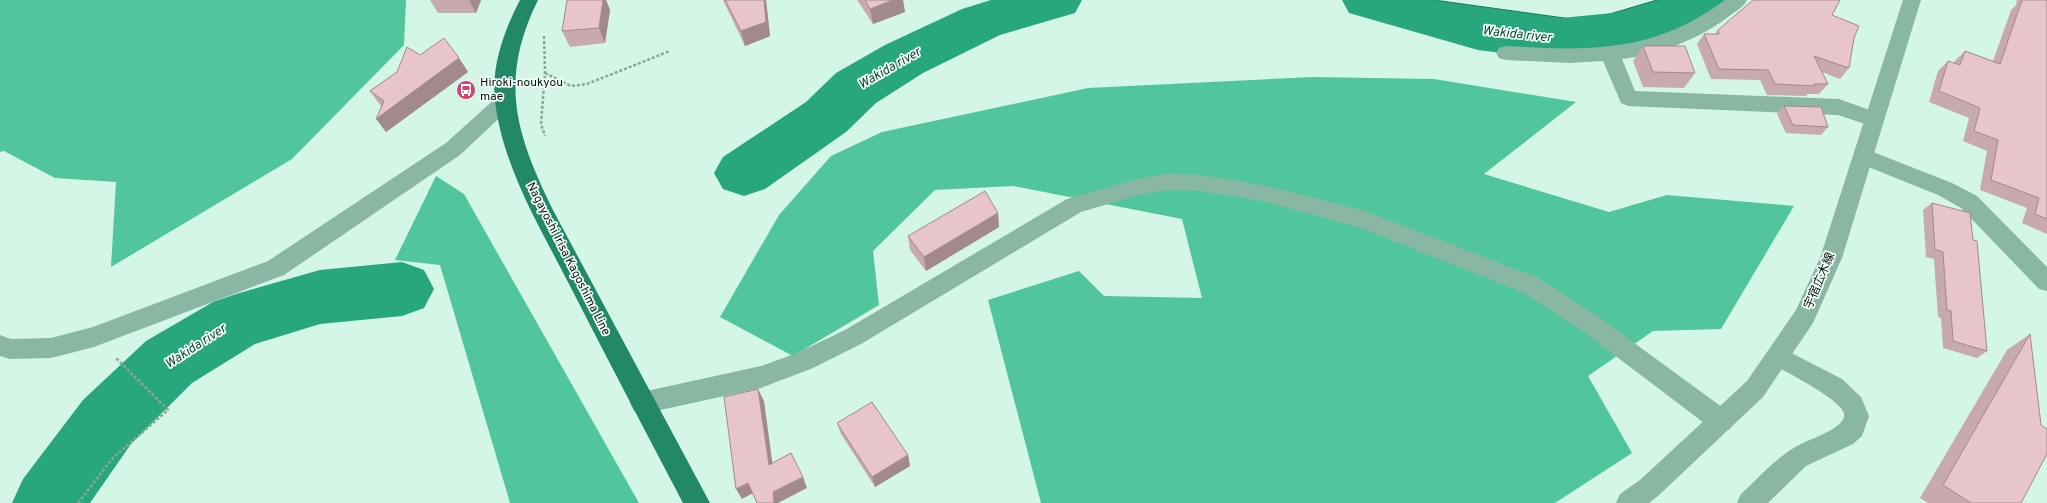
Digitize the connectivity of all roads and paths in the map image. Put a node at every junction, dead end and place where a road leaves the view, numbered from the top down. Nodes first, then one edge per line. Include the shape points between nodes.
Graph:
1 (529, 0) edge
2 (1738, 0) edge
3 (1912, 0) edge
4 (544, 36) dead end
5 (670, 51) dead end
6 (1506, 53) dead end
7 (1610, 54) junction
8 (545, 73) junction
9 (505, 101) junction
10 (1874, 119) junction
11 (545, 139) dead end
12 (1863, 156) junction
13 (2047, 282) edge
14 (0, 345) edge
15 (1778, 356) junction
16 (122, 364) dead end
17 (642, 403) junction
18 (1721, 421) junction
19 (78, 503) edge
20 (697, 503) edge
21 (1629, 503) edge
22 (1750, 503) edge

1 - 9 main road, Nagayoshi Irisa Kagoshima Line via 506,60
2 - 7 street via 1694,31 1670,41
3 - 10 street, 宇宿広木線
4 - 8 path
5 - 8 path via 587,84 571,86
6 - 7 street via 1561,57
7 - 10 street via 1628,98 1839,107
8 - 11 path via 541,124
9 - 14 street via 453,149 276,268 94,337 51,348 10,349
9 - 17 main road, Nagayoshi Irisa Kagoshima Line via 518,157 536,198
10 - 12 street, 宇宿広木線
12 - 13 street via 1945,189 1969,202
12 - 15 street, 宇宿広木線 via 1831,258 1805,316
15 - 18 street, 宇宿広木線 via 1755,389
15 - 22 street via 1834,387 1853,405 1857,416 1853,428 1844,436 1797,458
16 - 19 path via 168,410 113,458
17 - 18 street via 761,377 805,361 853,337 1075,205 1138,187 1166,182 1201,183 1267,194 1364,220 1530,285 1588,322
17 - 20 main road, Nagayoshi Irisa Kagoshima Line
18 - 21 street, 宇宿広木線 via 1649,488

